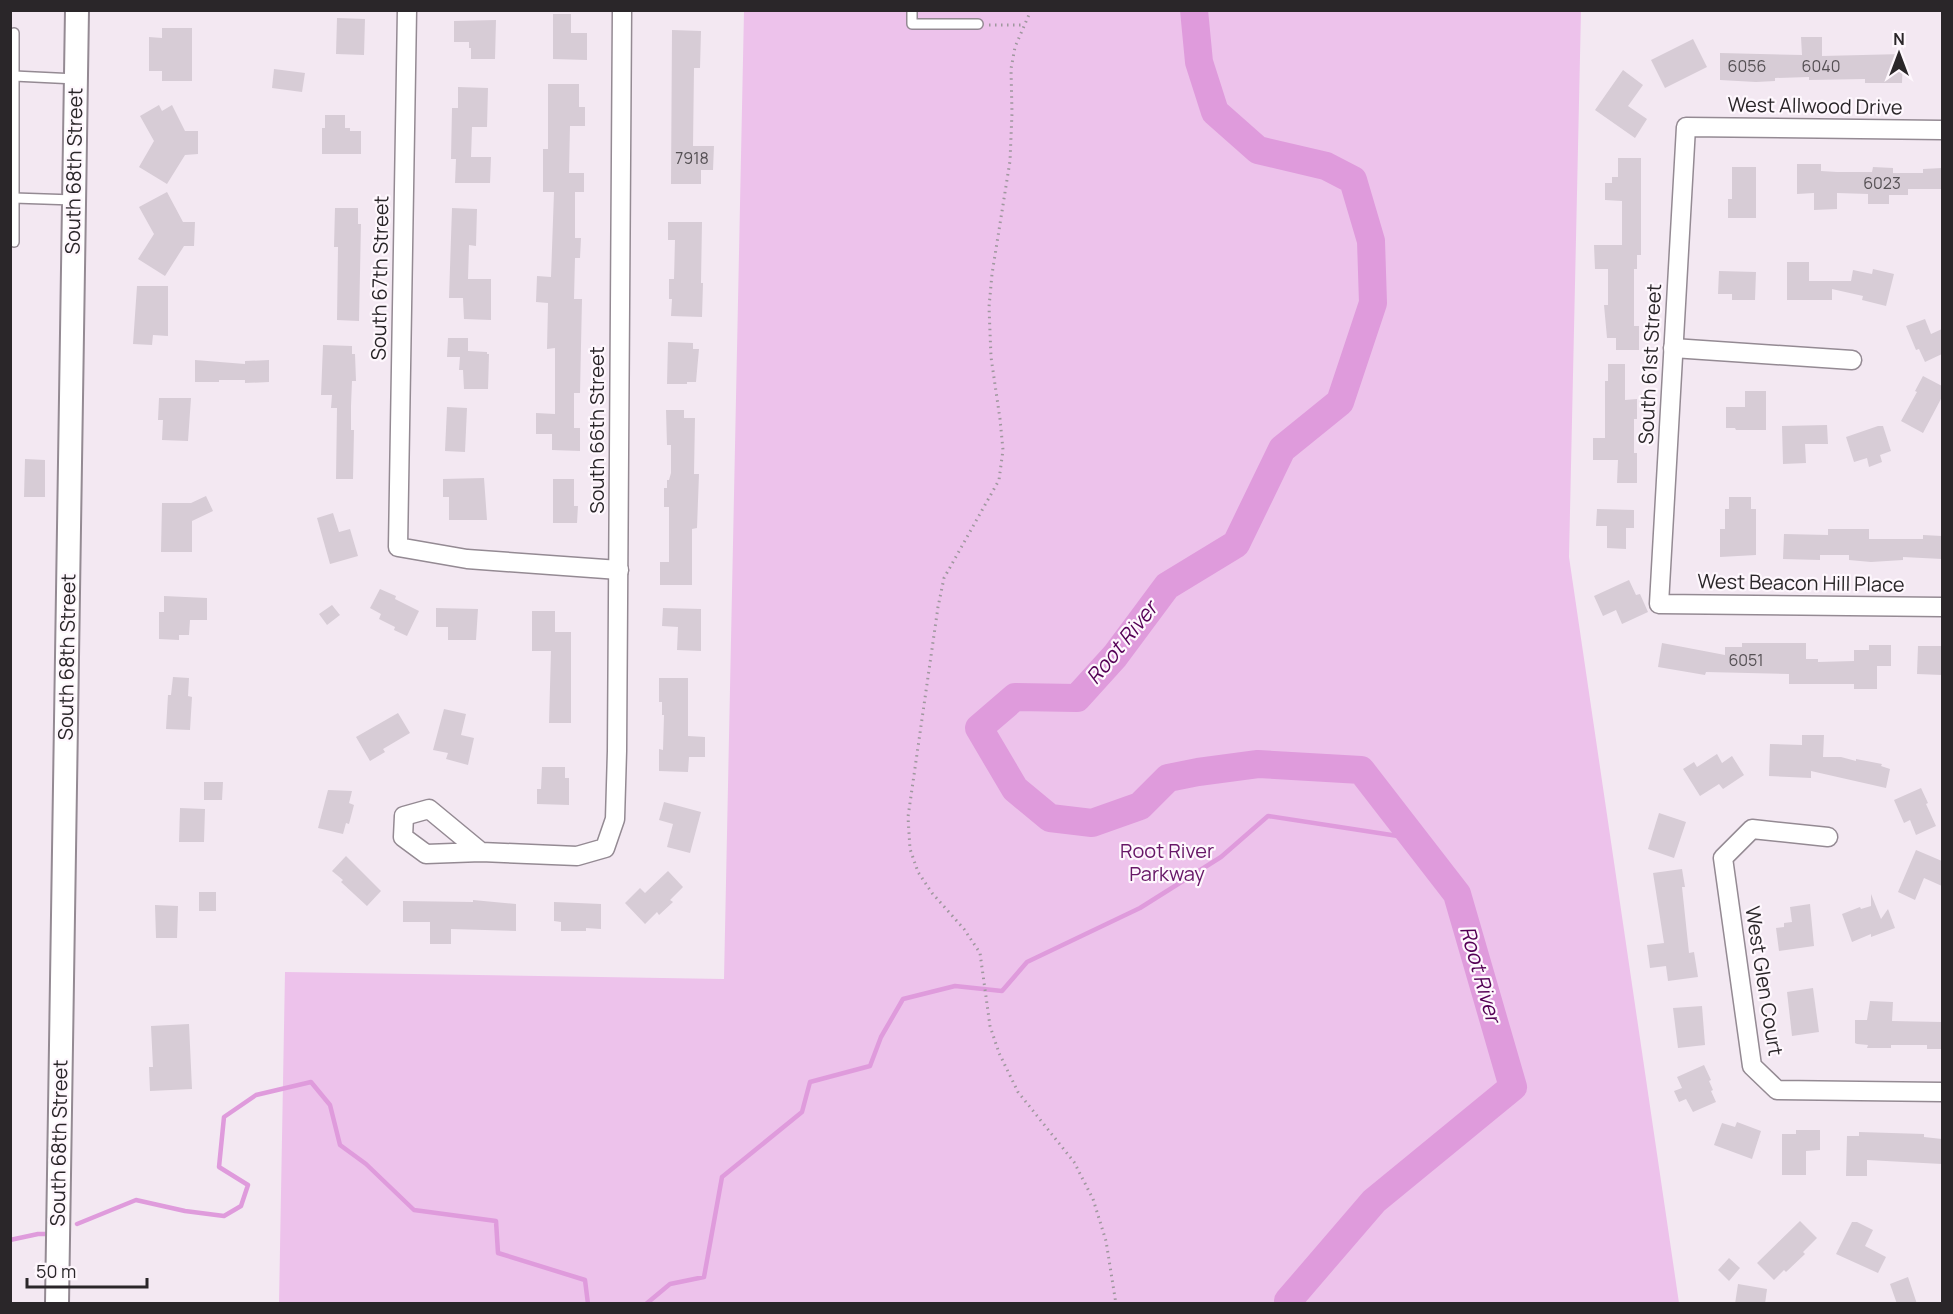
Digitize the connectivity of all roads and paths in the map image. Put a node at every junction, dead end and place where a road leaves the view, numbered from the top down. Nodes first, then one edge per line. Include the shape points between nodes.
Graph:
1 (77, 10) edge
2 (407, 10) edge
3 (622, 10) edge
4 (912, 10) edge
5 (1031, 10) edge
6 (978, 24) joint
7 (1025, 26) junction
8 (14, 33) dead end
9 (14, 76) junction
10 (76, 79) junction
11 (1686, 127) joint
12 (1942, 130) edge
13 (14, 198) junction
14 (74, 200) junction
15 (14, 242) dead end
16 (1673, 348) junction
17 (1852, 360) dead end
18 (619, 570) junction
19 (1659, 604) joint
20 (1942, 607) edge
21 (1828, 837) dead end
22 (481, 852) dead end
23 (1942, 1092) edge
24 (57, 1304) edge
25 (1116, 1304) edge

1 - 10 street, South 68th Street
2 - 18 street, South 67th Street via 398,547 467,559
3 - 18 street, South 66th Street
4 - 6 lane via 912,24
5 - 7 path
6 - 7 path
7 - 25 path via 1015,47 1011,69 1010,161 989,307 1003,450 999,480 944,578 908,817 910,849 918,872 932,893 980,953 990,1026 1018,1092 1074,1162 1093,1199 1106,1241
8 - 9 lane
9 - 10 lane
9 - 13 lane
10 - 14 street, South 68th Street
11 - 12 street, West Allwood Drive
11 - 16 street, South 61st Street
13 - 14 lane
13 - 15 lane
14 - 24 street, South 68th Street
16 - 17 street
16 - 19 street, South 61st Street
18 - 22 street, South 66th Street via 615,819 606,848 577,856
19 - 20 street, West Beacon Hill Place
21 - 23 street, West Glen Court via 1752,829 1724,858 1752,1066 1778,1090

